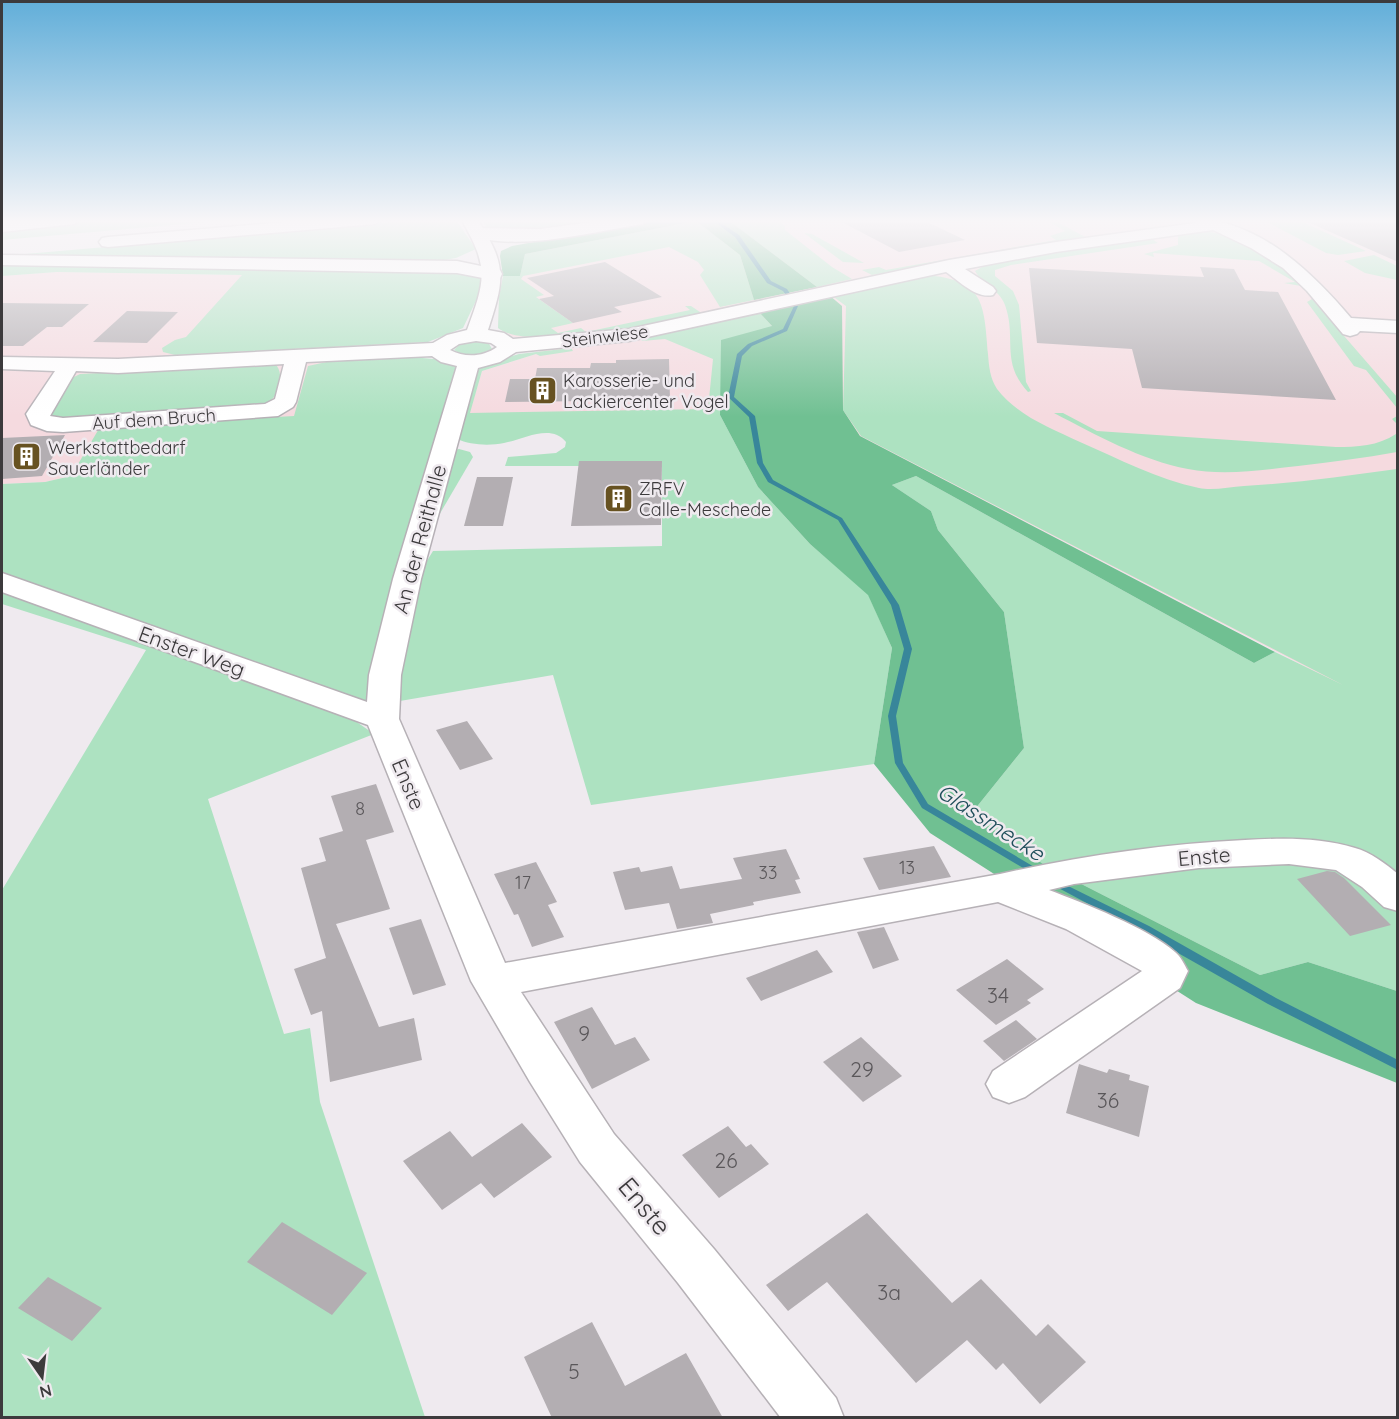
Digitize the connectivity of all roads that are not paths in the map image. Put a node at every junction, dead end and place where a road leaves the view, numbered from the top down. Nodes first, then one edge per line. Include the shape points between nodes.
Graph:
1 (491, 285) edge
2 (856, 285) edge
3 (977, 285) edge
4 (1310, 285) edge
5 (986, 291) dead end
6 (1398, 327) edge
7 (476, 335) junction
8 (507, 346) junction
9 (439, 350) junction
10 (297, 357) junction
11 (469, 361) junction
12 (2, 363) edge
13 (69, 366) junction
14 (2, 582) edge
15 (382, 719) junction
16 (1014, 885) junction
17 (1398, 897) edge
18 (492, 981) junction
19 (1009, 1084) dead end
20 (816, 1418) edge

1 - 7 main road
2 - 8 main road, Steinwiese via 629,335
3 - 5 main road
4 - 6 main road, Steinwiese via 1348,327
7 - 8 main road via 497,337
7 - 9 main road via 454,339
8 - 11 main road via 494,357
9 - 10 main road
9 - 11 main road via 446,357
10 - 13 main road
10 - 13 main road, Auf dem Bruch via 285,402 270,411 63,425 42,423 38,414
11 - 15 main road, An der Reithalle via 407,579 385,675
12 - 13 main road
14 - 15 main road, Enster Weg
15 - 18 main road, Enste
16 - 17 main road, Enste via 1074,871 1199,855 1300,852 1345,858 1376,877
16 - 18 main road, Enste
16 - 19 main road, Enste via 1147,954 1167,971 1165,977
18 - 20 main road, Enste via 597,1148

